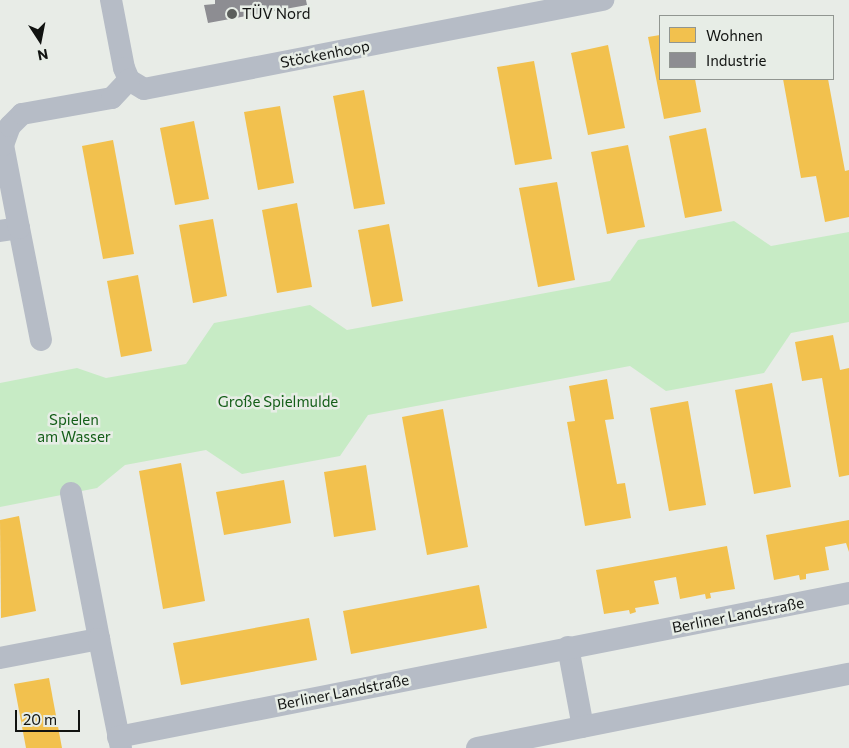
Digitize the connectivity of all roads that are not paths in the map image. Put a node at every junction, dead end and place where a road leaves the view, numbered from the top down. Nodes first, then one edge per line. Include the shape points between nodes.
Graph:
1 (111, 0) edge
2 (603, 0) edge
3 (129, 80) junction
4 (10, 230) edge
5 (41, 340) dead end
6 (71, 493) dead end
7 (849, 594) edge
8 (99, 639) junction
9 (568, 647) junction
10 (0, 658) edge
11 (849, 674) edge
12 (583, 727) junction
13 (119, 742) edge
14 (512, 745) edge
15 (477, 748) edge

1 - 3 street
2 - 3 street, Stöckenhoop via 144,89
3 - 4 street via 112,98 22,114 10,126 3,145
4 - 5 street
6 - 8 street
7 - 9 street, Berliner Landstraße
8 - 10 street
8 - 13 street
9 - 12 street
9 - 13 street, Berliner Landstraße
11 - 12 street
12 - 14 street
14 - 15 street

